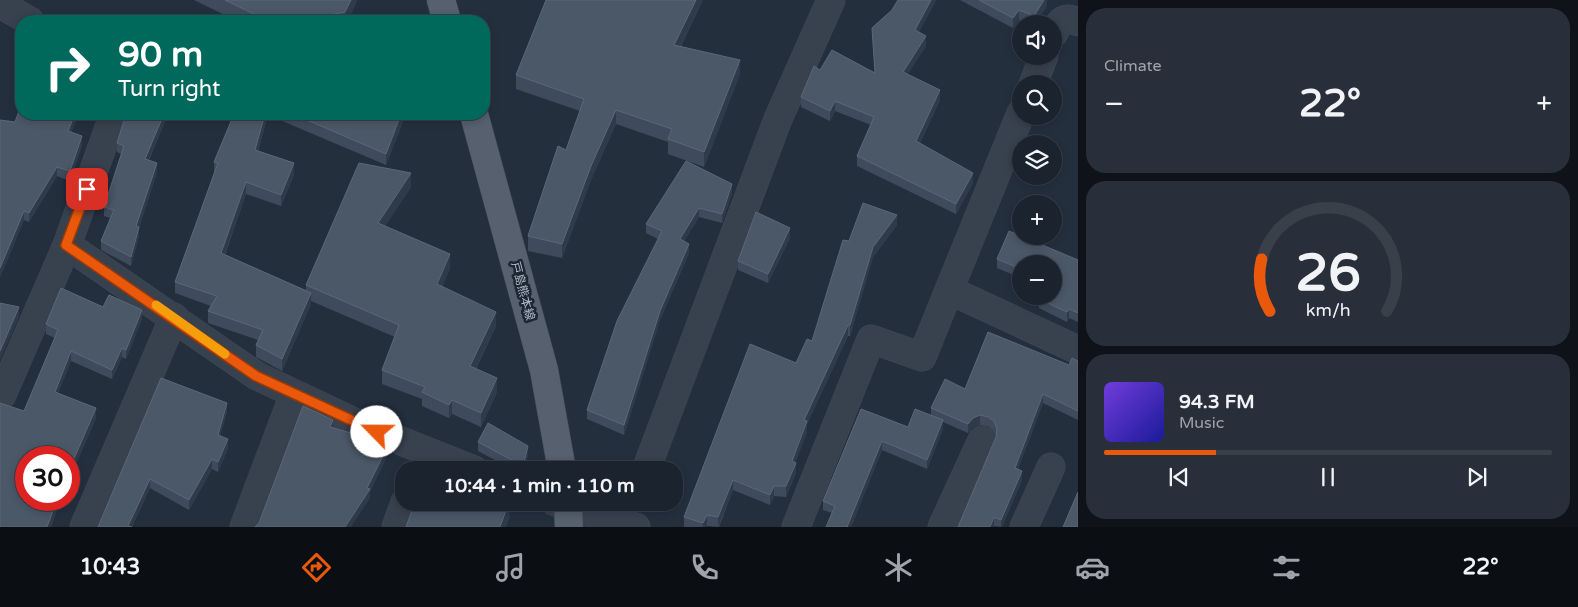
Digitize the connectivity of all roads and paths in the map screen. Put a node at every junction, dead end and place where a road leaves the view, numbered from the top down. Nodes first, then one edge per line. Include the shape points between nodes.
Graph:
1 (441, 0) edge
2 (831, 0) edge
3 (0, 4) edge
4 (19, 15) edge
5 (445, 15) edge
6 (112, 120) edge
7 (476, 120) edge
8 (1016, 125) edge
9 (66, 245) junction
10 (949, 290) junction
11 (174, 317) junction
12 (1078, 350) edge
13 (0, 394) edge
14 (294, 394) junction
15 (982, 440) dead end
16 (420, 460) edge
17 (560, 461) edge
18 (649, 461) edge
19 (1051, 467) dead end
20 (402, 511) edge
21 (573, 511) edge
22 (632, 518) edge
23 (84, 527) edge
24 (244, 527) edge
25 (396, 527) edge
26 (796, 527) edge
27 (942, 527) edge
28 (1024, 527) edge

1 - 5 main road
2 - 18 street via 778,119
3 - 4 street
6 - 9 street
7 - 17 main road, 戸島熊本線 via 544,370
8 - 10 street
9 - 11 street
9 - 13 street
10 - 12 street
10 - 26 street via 922,357 871,339
11 - 14 street via 256,376
11 - 23 street
14 - 16 street via 361,426
14 - 24 street
15 - 27 street
19 - 28 street
20 - 25 street
21 - 22 street

